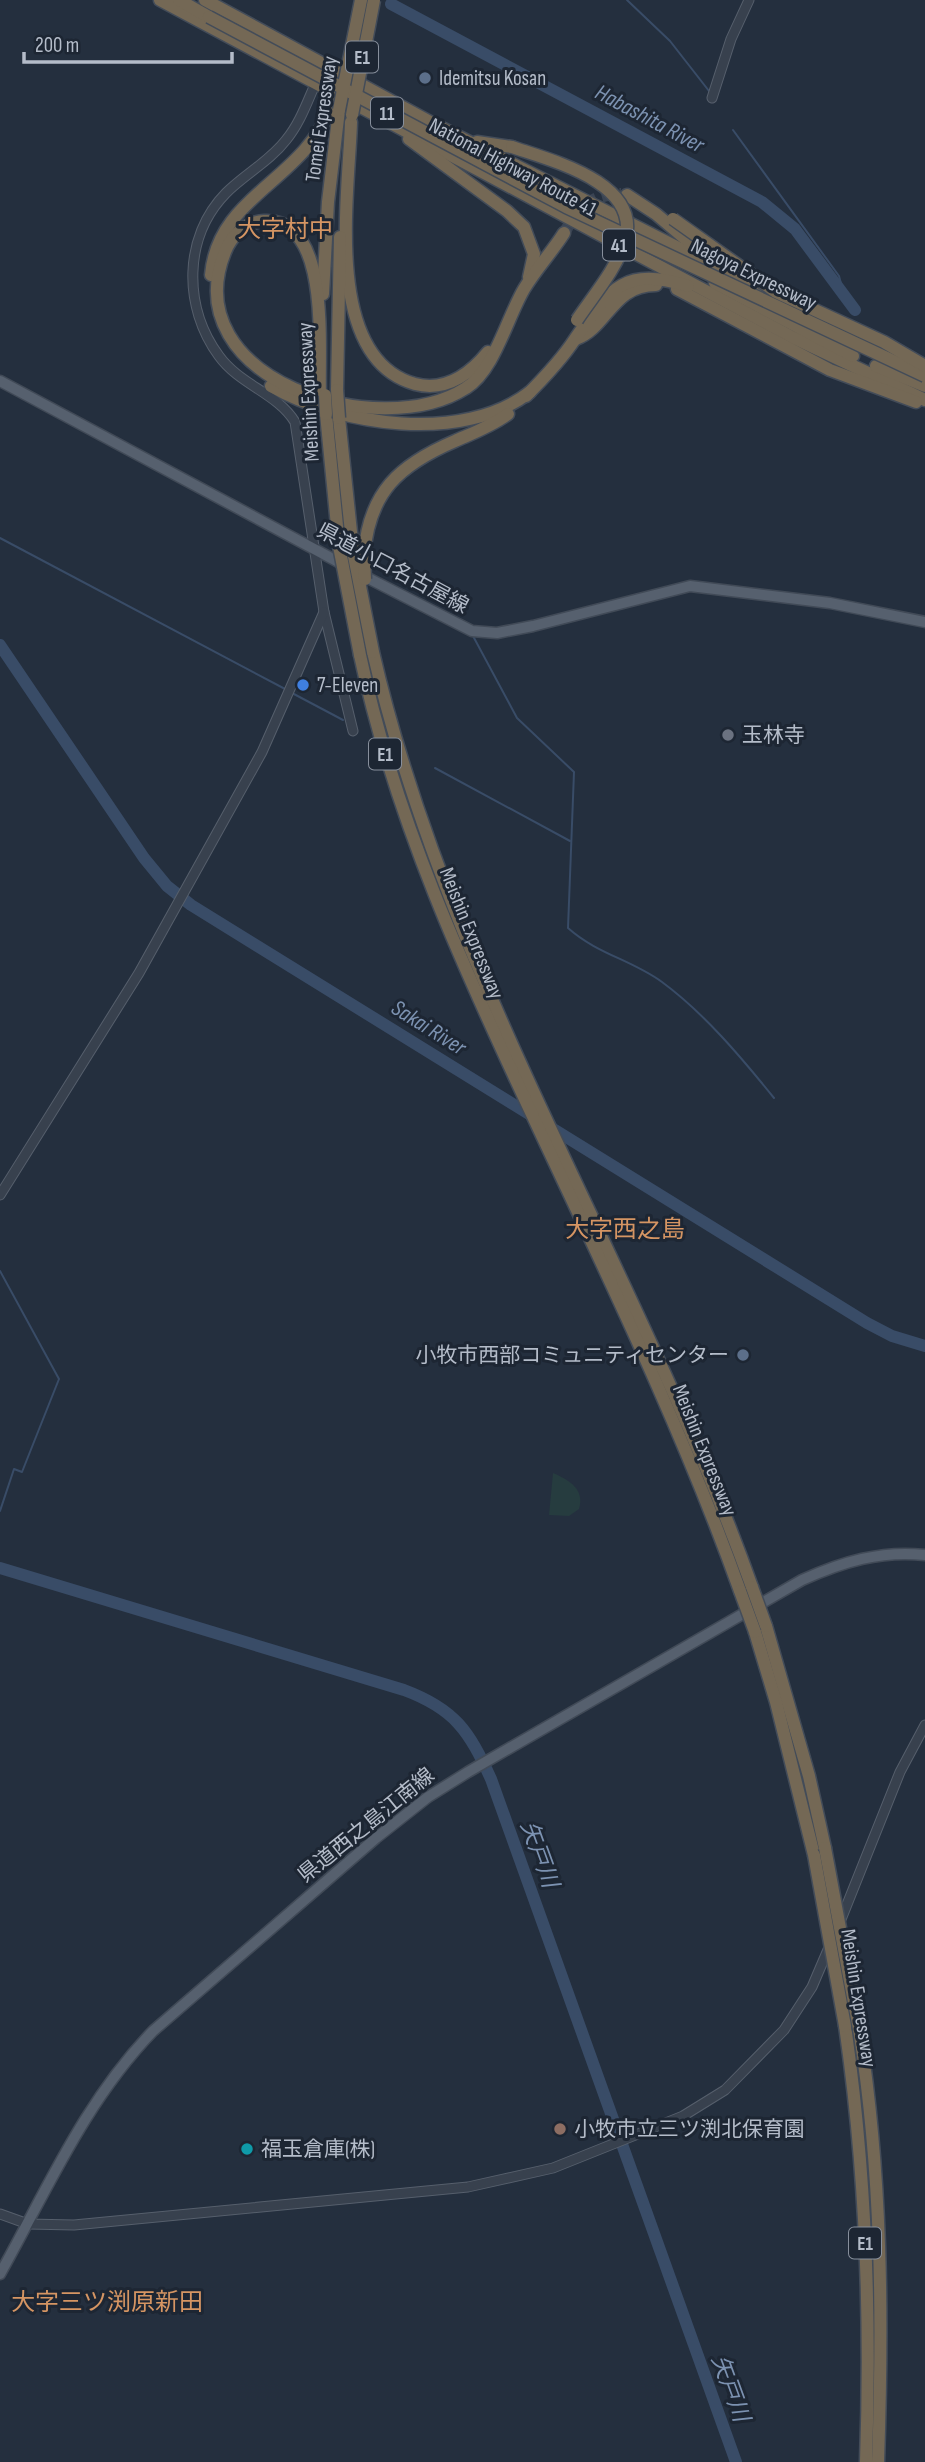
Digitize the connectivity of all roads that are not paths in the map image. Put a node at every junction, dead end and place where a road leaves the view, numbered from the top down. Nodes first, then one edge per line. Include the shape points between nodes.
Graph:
1 (160, 0) edge
2 (179, 0) edge
3 (205, 0) edge
4 (360, 0) edge
5 (374, 0) edge
6 (749, 0) edge
7 (326, 64) junction
8 (315, 85) junction
9 (712, 98) dead end
10 (343, 113) junction
11 (387, 120) junction
12 (466, 140) junction
13 (328, 202) joint
14 (564, 233) tunnel mouth
15 (627, 249) junction
16 (724, 273) junction
17 (525, 287) junction
18 (712, 292) junction
19 (502, 331) junction
20 (582, 337) junction
21 (925, 366) edge
22 (925, 376) edge
23 (0, 381) edge
24 (925, 386) edge
25 (530, 392) junction
26 (328, 393) junction
27 (925, 400) edge
28 (925, 405) edge
29 (329, 415) junction
30 (313, 548) junction
31 (358, 553) junction
32 (324, 612) junction
33 (925, 622) edge
34 (353, 731) dead end
35 (424, 848) junction
36 (478, 983) junction
37 (0, 1195) edge
38 (925, 1555) edge
39 (746, 1589) junction
40 (760, 1629) junction
41 (925, 1725) edge
42 (0, 2214) edge
43 (28, 2224) junction
44 (0, 2274) edge
45 (866, 2462) edge
46 (878, 2462) edge

1 - 8 highway, National Highway Route 41 / 41
2 - 22 highway, Nagoya Expressway / 11, bridge via 566,207
3 - 7 highway, National Highway Route 41 / 41
4 - 10 highway, bridge
5 - 10 highway, Tomei Expressway / E1, bridge
6 - 9 street
7 - 8 street
7 - 12 highway, National Highway Route 41 / 41
8 - 11 highway, National Highway Route 41 / 41
8 - 30 street via 287,140 242,178 210,215 196,249 193,286 202,327 219,356 244,382 287,409 295,422
10 - 13 highway, Tomei Expressway / E1
10 - 19 highway via 348,276 356,320 376,358 406,381 441,384 472,369
10 - 25 highway via 236,215 217,247 210,295 230,350 258,378 285,394 363,418 419,423 467,420 504,410
10 - 26 highway, Tomei Expressway / E1
11 - 15 highway, National Highway Route 41 / 41
11 - 17 highway via 524,228 534,254
12 - 16 highway, National Highway Route 41 / 41
12 - 20 highway, bridge via 512,147 601,184 617,197 625,212 626,233 621,251 577,320
13 - 26 highway, Meishin Expressway / E1 via 323,295
14 - 17 highway
15 - 18 highway, National Highway Route 41 / 41
15 - 24 highway via 680,263 846,352
16 - 21 highway, National Highway Route 41 / 41
16 - 21 highway, bridge via 656,214 624,195 651,204 776,292
17 - 19 highway
18 - 20 highway via 706,295 659,279 637,278 608,296
18 - 27 highway, National Highway Route 41 / 41 via 792,337
19 - 26 highway via 481,375 466,389 441,400 396,409 362,409 297,391 243,353 227,328 219,302 218,275 225,251 237,233 254,222 284,225 307,249
20 - 25 highway
20 - 28 highway via 630,291 646,285 672,287 830,370
23 - 30 main road, 県道小口名古屋線
25 - 31 highway via 497,421 430,451 394,478
26 - 29 highway, Meishin Expressway / E1, bridge
29 - 31 highway, Meishin Expressway / E1
29 - 35 highway, Meishin Expressway / E1, bridge via 339,546 360,655 387,758
30 - 32 street
30 - 33 main road, 県道小口名古屋線 via 483,633 533,626 690,586 830,603
31 - 35 highway, Meishin Expressway / E1, bridge via 365,619
32 - 34 street
32 - 37 street via 262,752 139,972
35 - 36 highway, Meishin Expressway / E1
36 - 39 highway, Meishin Expressway / E1 via 519,1087 651,1370
36 - 39 highway, Meishin Expressway / E1 via 663,1366
38 - 43 main road, 県道西之島江南線 via 873,1556 840,1563 802,1580 428,1797 125,2059 86,2116
39 - 40 highway, Meishin Expressway / E1, bridge
40 - 45 highway, Meishin Expressway / E1, bridge via 814,1856 845,2026 865,2227
40 - 46 highway, Meishin Expressway / E1, bridge via 809,1776 859,2029 872,2140 880,2277
41 - 43 street via 900,1772 824,1961 796,2013 725,2090 683,2116 527,2176 468,2186 74,2225
42 - 43 street
43 - 44 main road, 県道西之島江南線

